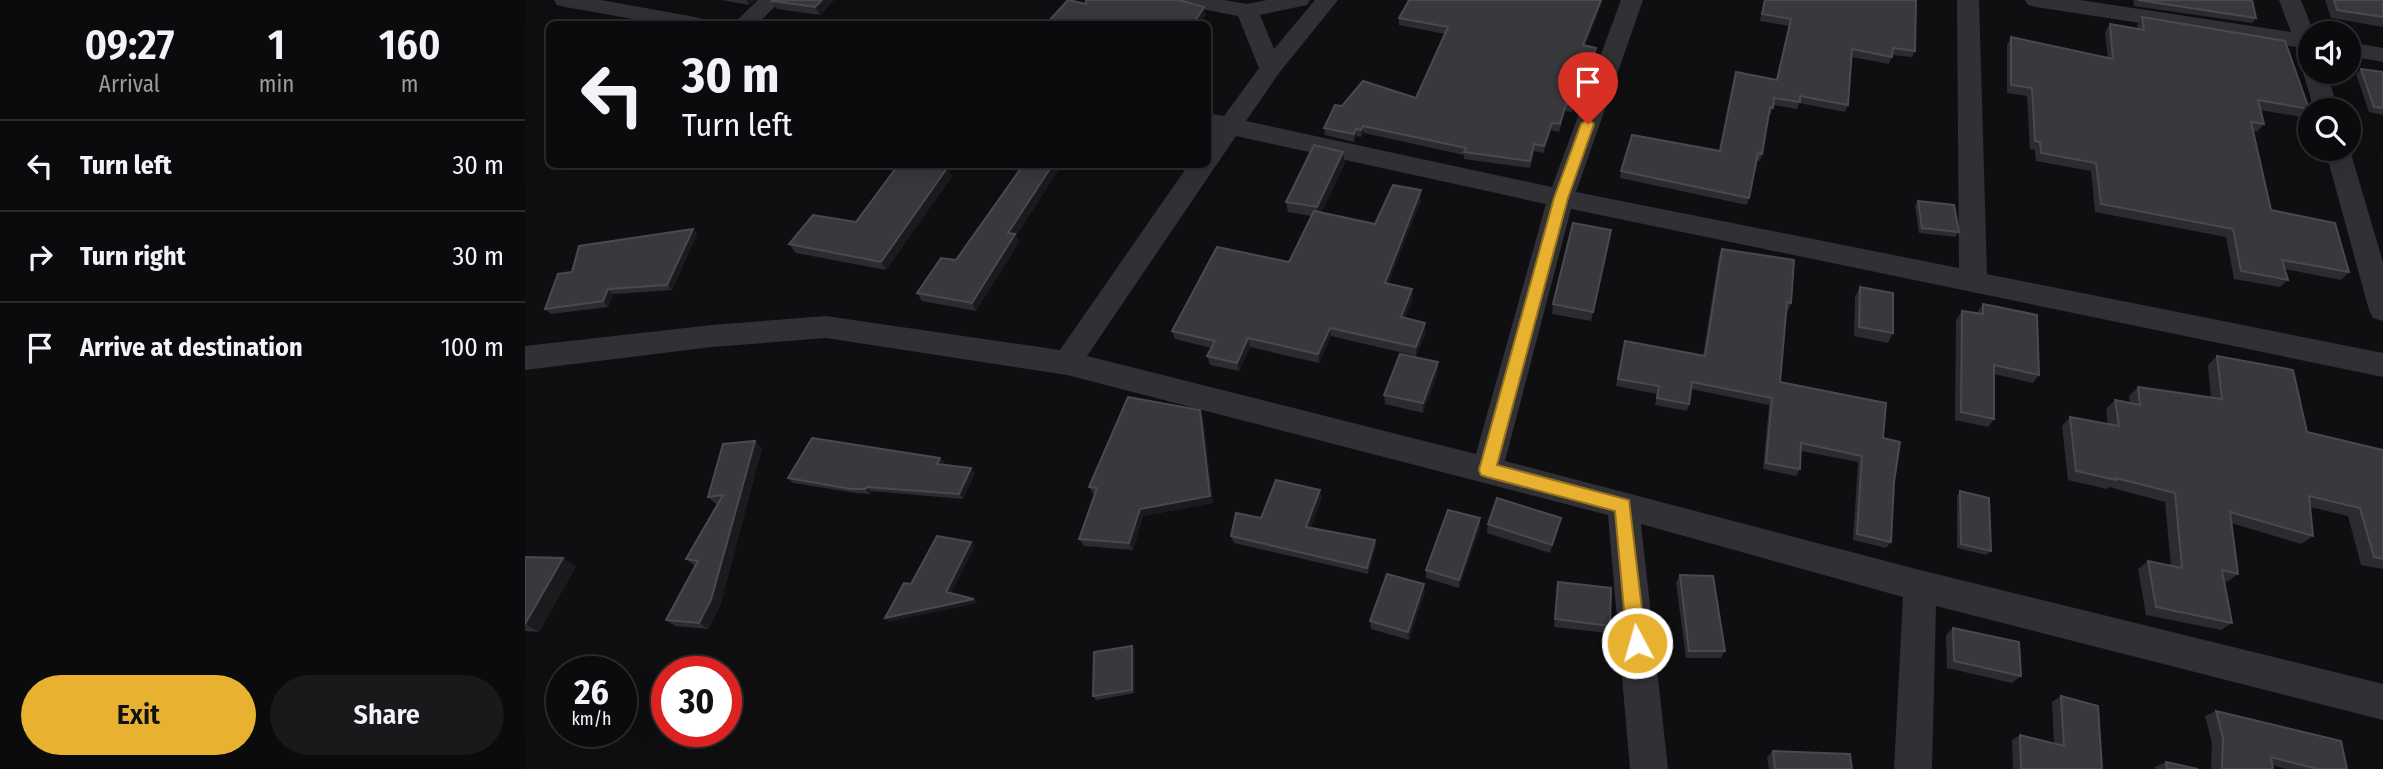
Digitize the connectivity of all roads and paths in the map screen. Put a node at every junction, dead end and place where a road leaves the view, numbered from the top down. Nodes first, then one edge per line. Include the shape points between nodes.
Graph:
1 (565, 0) edge
2 (771, 0) edge
3 (1189, 0) edge
4 (1299, 0) edge
5 (1327, 0) edge
6 (1632, 0) edge
7 (1968, 0) edge
8 (2036, 0) edge
9 (2290, 0) edge
10 (1247, 11) junction
11 (679, 21) edge
12 (747, 21) edge
13 (2299, 21) edge
14 (2298, 44) edge
15 (2361, 51) edge
16 (2383, 55) edge
17 (1271, 68) junction
18 (1219, 123) edge
19 (1211, 146) edge
20 (2340, 161) edge
21 (1200, 168) edge
22 (1561, 198) junction
23 (1973, 282) junction
24 (2383, 310) edge
25 (525, 358) edge
26 (1067, 363) junction
27 (2383, 365) edge
28 (1487, 470) junction
29 (1623, 505) junction
30 (1920, 586) junction
31 (2383, 702) edge
32 (1649, 769) edge
33 (1913, 769) edge

1 - 11 street
2 - 12 street
3 - 10 street
4 - 10 street
5 - 17 street
6 - 22 street
7 - 23 street
8 - 14 street
9 - 13 street
10 - 17 street
15 - 16 street
17 - 18 street
18 - 19 street
18 - 22 street
20 - 24 street
21 - 26 street
22 - 23 street
22 - 28 street
23 - 27 street
25 - 26 street via 826,327
26 - 28 street
28 - 29 street
29 - 30 street
29 - 32 street
30 - 31 street
30 - 33 street

